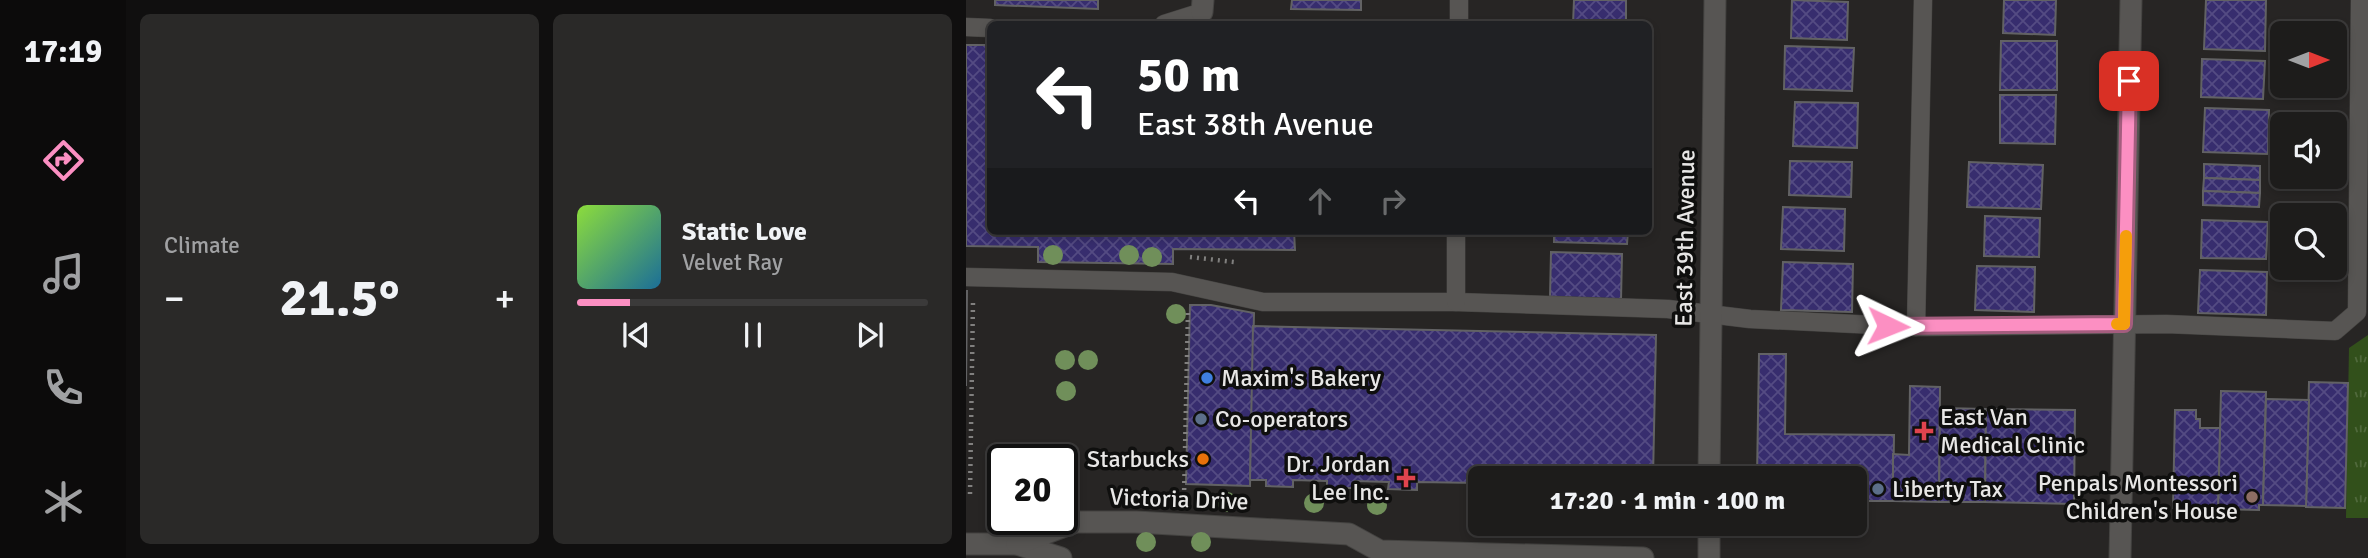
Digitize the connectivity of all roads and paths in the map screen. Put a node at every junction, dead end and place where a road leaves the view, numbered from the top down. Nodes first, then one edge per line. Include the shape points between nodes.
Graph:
1 (1459, 0) edge
2 (1715, 0) edge
3 (1923, 0) edge
4 (2131, 0) edge
5 (2360, 0) edge
6 (1203, 6) edge
7 (1170, 21) edge
8 (1459, 21) edge
9 (966, 27) edge
10 (987, 28) edge
11 (1457, 235) edge
12 (1181, 257) dead end
13 (1234, 262) dead end
14 (970, 285) edge
15 (1456, 302) junction
16 (1188, 309) dead end
17 (1710, 314) junction
18 (2124, 324) junction
19 (1916, 327) junction
20 (1709, 466) edge
21 (970, 494) dead end
22 (1184, 498) dead end
23 (1709, 536) edge
24 (966, 544) edge
25 (1017, 544) junction
26 (1383, 555) edge
27 (1061, 558) edge
28 (1643, 558) edge
29 (1709, 558) edge
30 (2120, 558) edge

1 - 8 lane
2 - 17 street, East 39th Avenue
3 - 19 lane
4 - 18 street
5 - 18 lane via 2357,312 2335,331
6 - 7 lane
9 - 10 lane
11 - 15 lane
12 - 13 path
14 - 15 lane via 1172,282 1255,302
14 - 21 path
15 - 17 lane
16 - 22 path
17 - 19 lane
17 - 20 street, East 39th Avenue
18 - 19 lane
18 - 30 street
23 - 29 street
24 - 25 street, Victoria Drive
25 - 26 street, Victoria Drive via 1076,522 1136,522 1349,534
25 - 27 street, Victoria Drive
26 - 28 street, Victoria Drive

